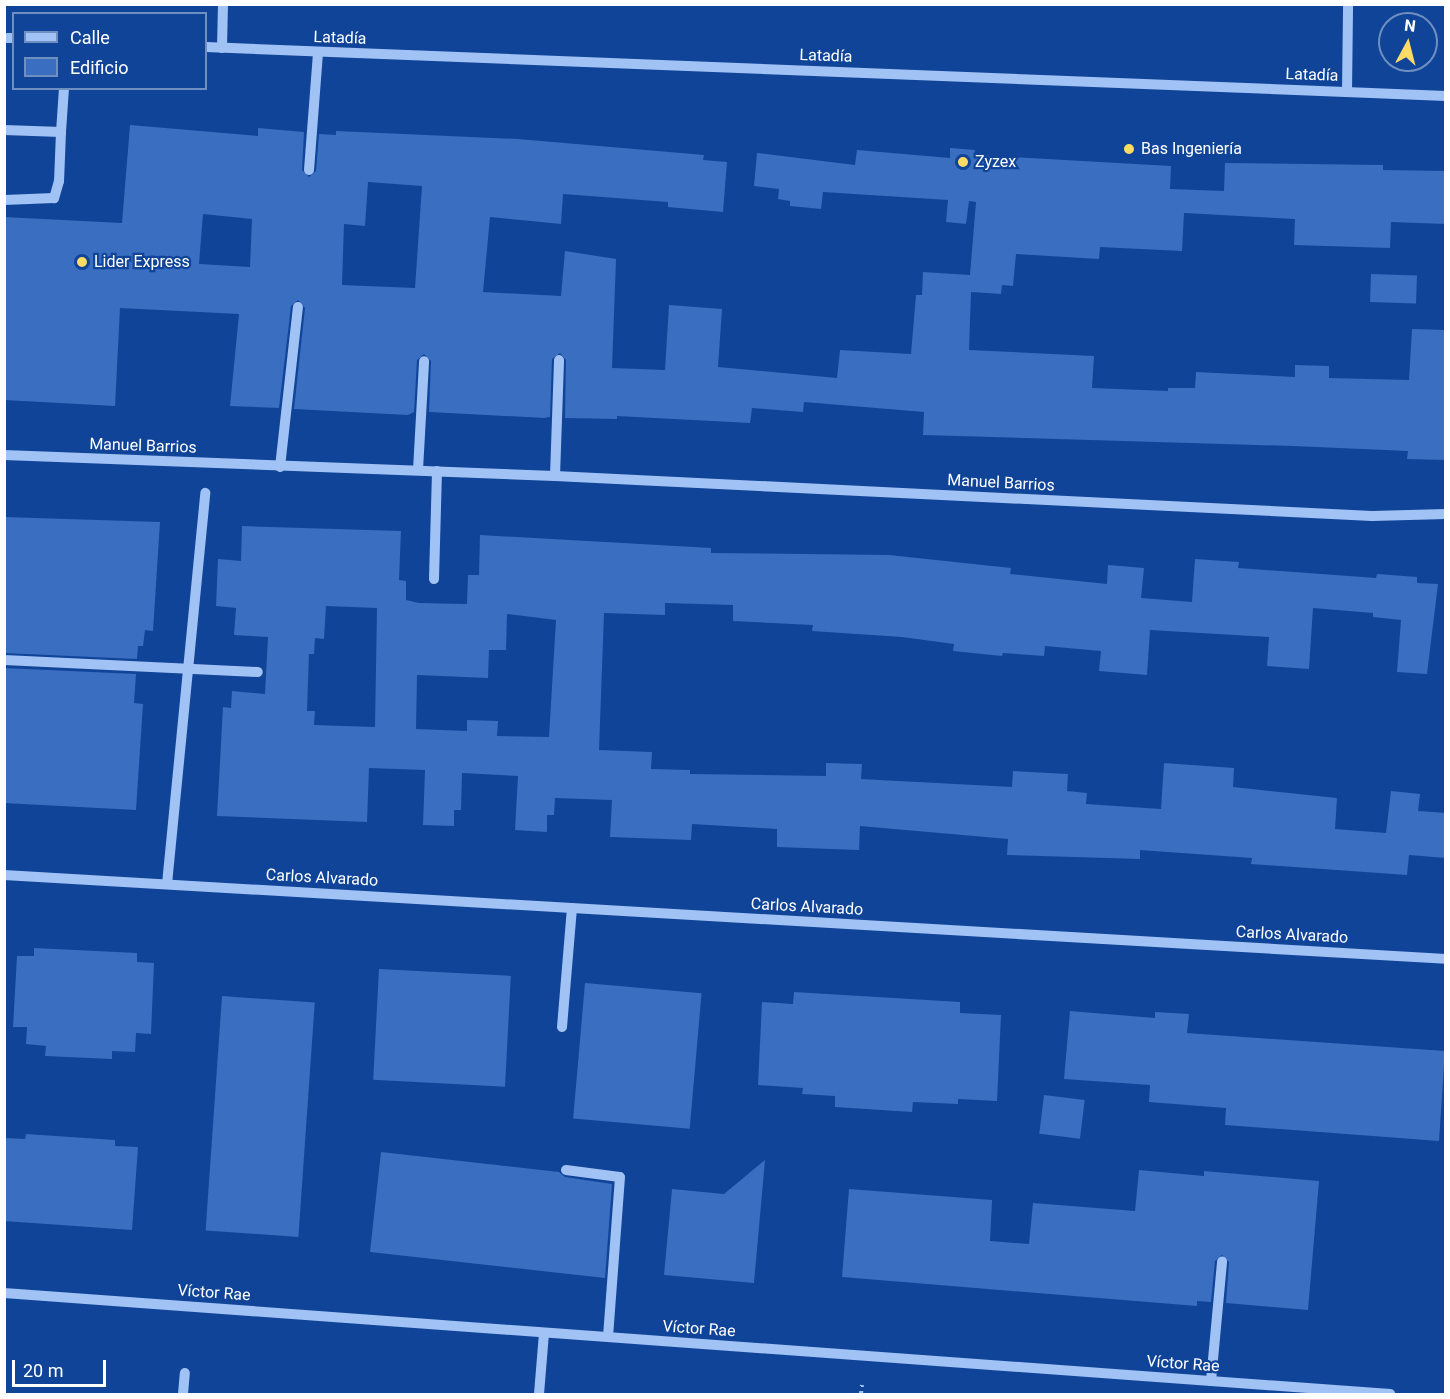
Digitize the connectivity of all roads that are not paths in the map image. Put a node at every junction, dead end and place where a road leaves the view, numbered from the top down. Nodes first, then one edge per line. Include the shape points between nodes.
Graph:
1 (223, 4) edge
2 (1348, 4) edge
3 (207, 47) edge
4 (222, 48) junction
5 (318, 52) junction
6 (64, 90) edge
7 (1347, 92) junction
8 (1446, 96) edge
9 (4, 130) edge
10 (61, 132) junction
11 (309, 170) dead end
12 (4, 200) edge
13 (298, 307) dead end
14 (559, 360) dead end
15 (424, 361) dead end
16 (4, 455) edge
17 (280, 467) junction
18 (418, 470) junction
19 (437, 471) junction
20 (555, 476) junction
21 (205, 493) dead end
22 (1446, 513) edge
23 (434, 579) dead end
24 (4, 660) edge
25 (189, 668) junction
26 (258, 672) dead end
27 (4, 875) edge
28 (167, 884) junction
29 (572, 908) junction
30 (1446, 959) edge
31 (562, 1027) dead end
32 (566, 1170) dead end
33 (1222, 1262) dead end
34 (4, 1293) edge
35 (544, 1333) junction
36 (608, 1337) junction
37 (185, 1373) dead end
38 (1211, 1381) junction
39 (183, 1395) edge
40 (539, 1395) edge
41 (1390, 1395) edge

1 - 4 street
2 - 7 street
3 - 4 street, Latadía
4 - 5 street, Latadía
5 - 7 street, Latadía
5 - 11 street
6 - 10 street
7 - 8 street, Latadía
9 - 10 street
10 - 12 street via 59,181 54,198
13 - 17 street
14 - 20 street
15 - 18 street
16 - 17 street, Manuel Barrios
17 - 18 street, Manuel Barrios
18 - 19 street, Manuel Barrios
19 - 20 street, Manuel Barrios
19 - 23 street
20 - 22 street, Manuel Barrios via 1372,516
21 - 25 street
24 - 25 street
25 - 26 street
25 - 28 street
27 - 28 street, Carlos Alvarado
28 - 29 street, Carlos Alvarado
29 - 30 street, Carlos Alvarado
29 - 31 street
32 - 36 street via 620,1177
33 - 38 street
34 - 35 street, Víctor Rae
35 - 36 street, Víctor Rae
35 - 40 street
36 - 38 street, Víctor Rae
37 - 39 street
38 - 41 street, Víctor Rae

